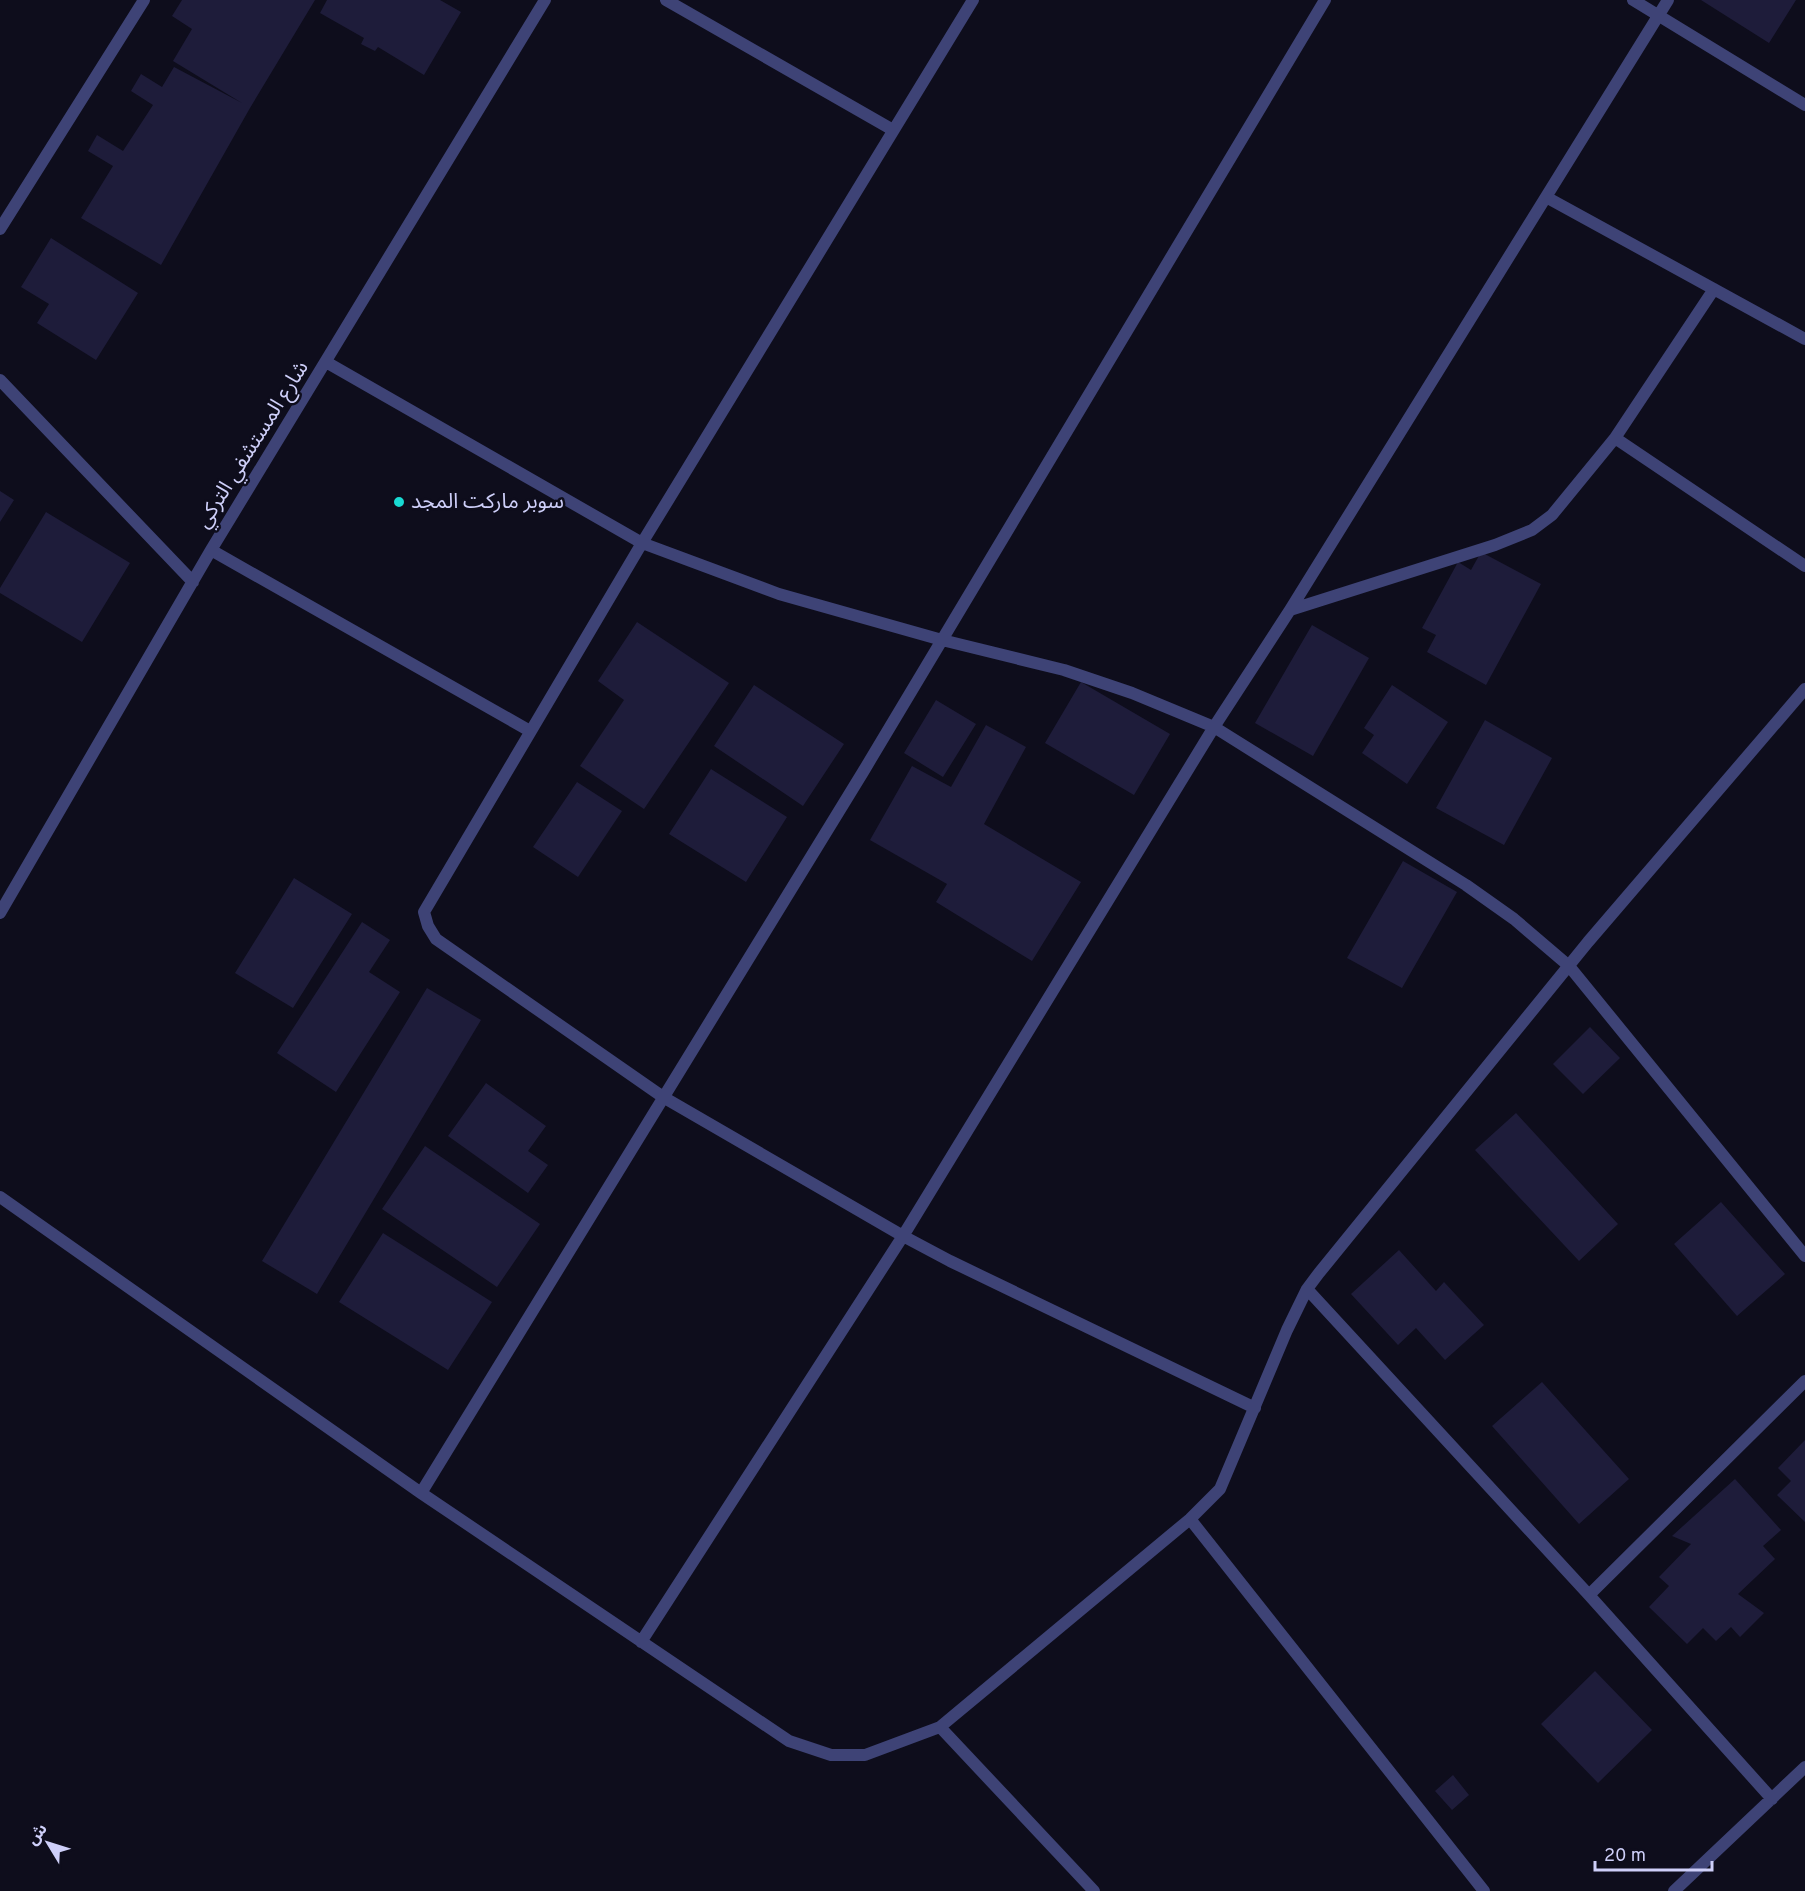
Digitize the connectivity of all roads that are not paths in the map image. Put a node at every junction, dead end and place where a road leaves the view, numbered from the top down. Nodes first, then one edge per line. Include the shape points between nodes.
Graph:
1 (144, 0) edge
2 (545, 0) edge
3 (666, 0) edge
4 (973, 0) edge
5 (1325, 0) edge
6 (1633, 0) edge
7 (1668, 0) edge
8 (1659, 15) junction
9 (1805, 105) edge
10 (893, 130) junction
11 (1546, 197) junction
12 (0, 229) edge
13 (1714, 290) junction
14 (1805, 339) edge
15 (326, 362) junction
16 (0, 380) edge
17 (1615, 438) junction
18 (642, 543) junction
19 (211, 550) junction
20 (1805, 566) edge
21 (193, 582) junction
22 (1290, 610) junction
23 (942, 639) junction
24 (1805, 689) edge
25 (1214, 727) junction
26 (530, 731) junction
27 (0, 913) edge
28 (1569, 966) junction
29 (663, 1097) junction
30 (0, 1197) edge
31 (903, 1236) junction
32 (1805, 1256) edge
33 (1307, 1289) junction
34 (1805, 1381) edge
35 (1255, 1408) junction
36 (421, 1493) junction
37 (1190, 1520) junction
38 (1589, 1595) junction
39 (641, 1642) junction
40 (940, 1727) junction
41 (1805, 1767) edge
42 (1772, 1799) junction
43 (1094, 1891) edge
44 (1484, 1891) edge
45 (1674, 1891) edge

1 - 12 street
2 - 15 street, شارع المستشفي التركي
3 - 10 street
4 - 10 street
5 - 23 street
6 - 8 street
7 - 8 street
8 - 9 street
8 - 11 street
10 - 18 street
11 - 13 street
11 - 22 street
13 - 14 street
13 - 17 street
15 - 18 street
15 - 19 street, شارع المستشفي التركي
16 - 21 street
17 - 20 street
17 - 22 street via 1552,515 1532,530
18 - 23 street via 779,594
18 - 26 street
19 - 21 street, شارع المستشفي التركي
19 - 26 street
21 - 27 street, شارع المستشفي التركي
22 - 25 street
23 - 25 street via 1064,670
23 - 29 street
24 - 28 street
25 - 28 street via 1466,885
25 - 31 street
26 - 29 street via 424,912 428,927 436,939
28 - 32 street
28 - 33 street
29 - 31 street
29 - 36 street
30 - 36 street
31 - 35 street
31 - 39 street
33 - 35 street
33 - 38 street
34 - 38 street
35 - 37 street via 1220,1489
36 - 39 street
37 - 40 street
37 - 44 street
38 - 42 street
39 - 40 street via 789,1741 831,1755 865,1755
40 - 43 street
41 - 42 street
42 - 45 street

